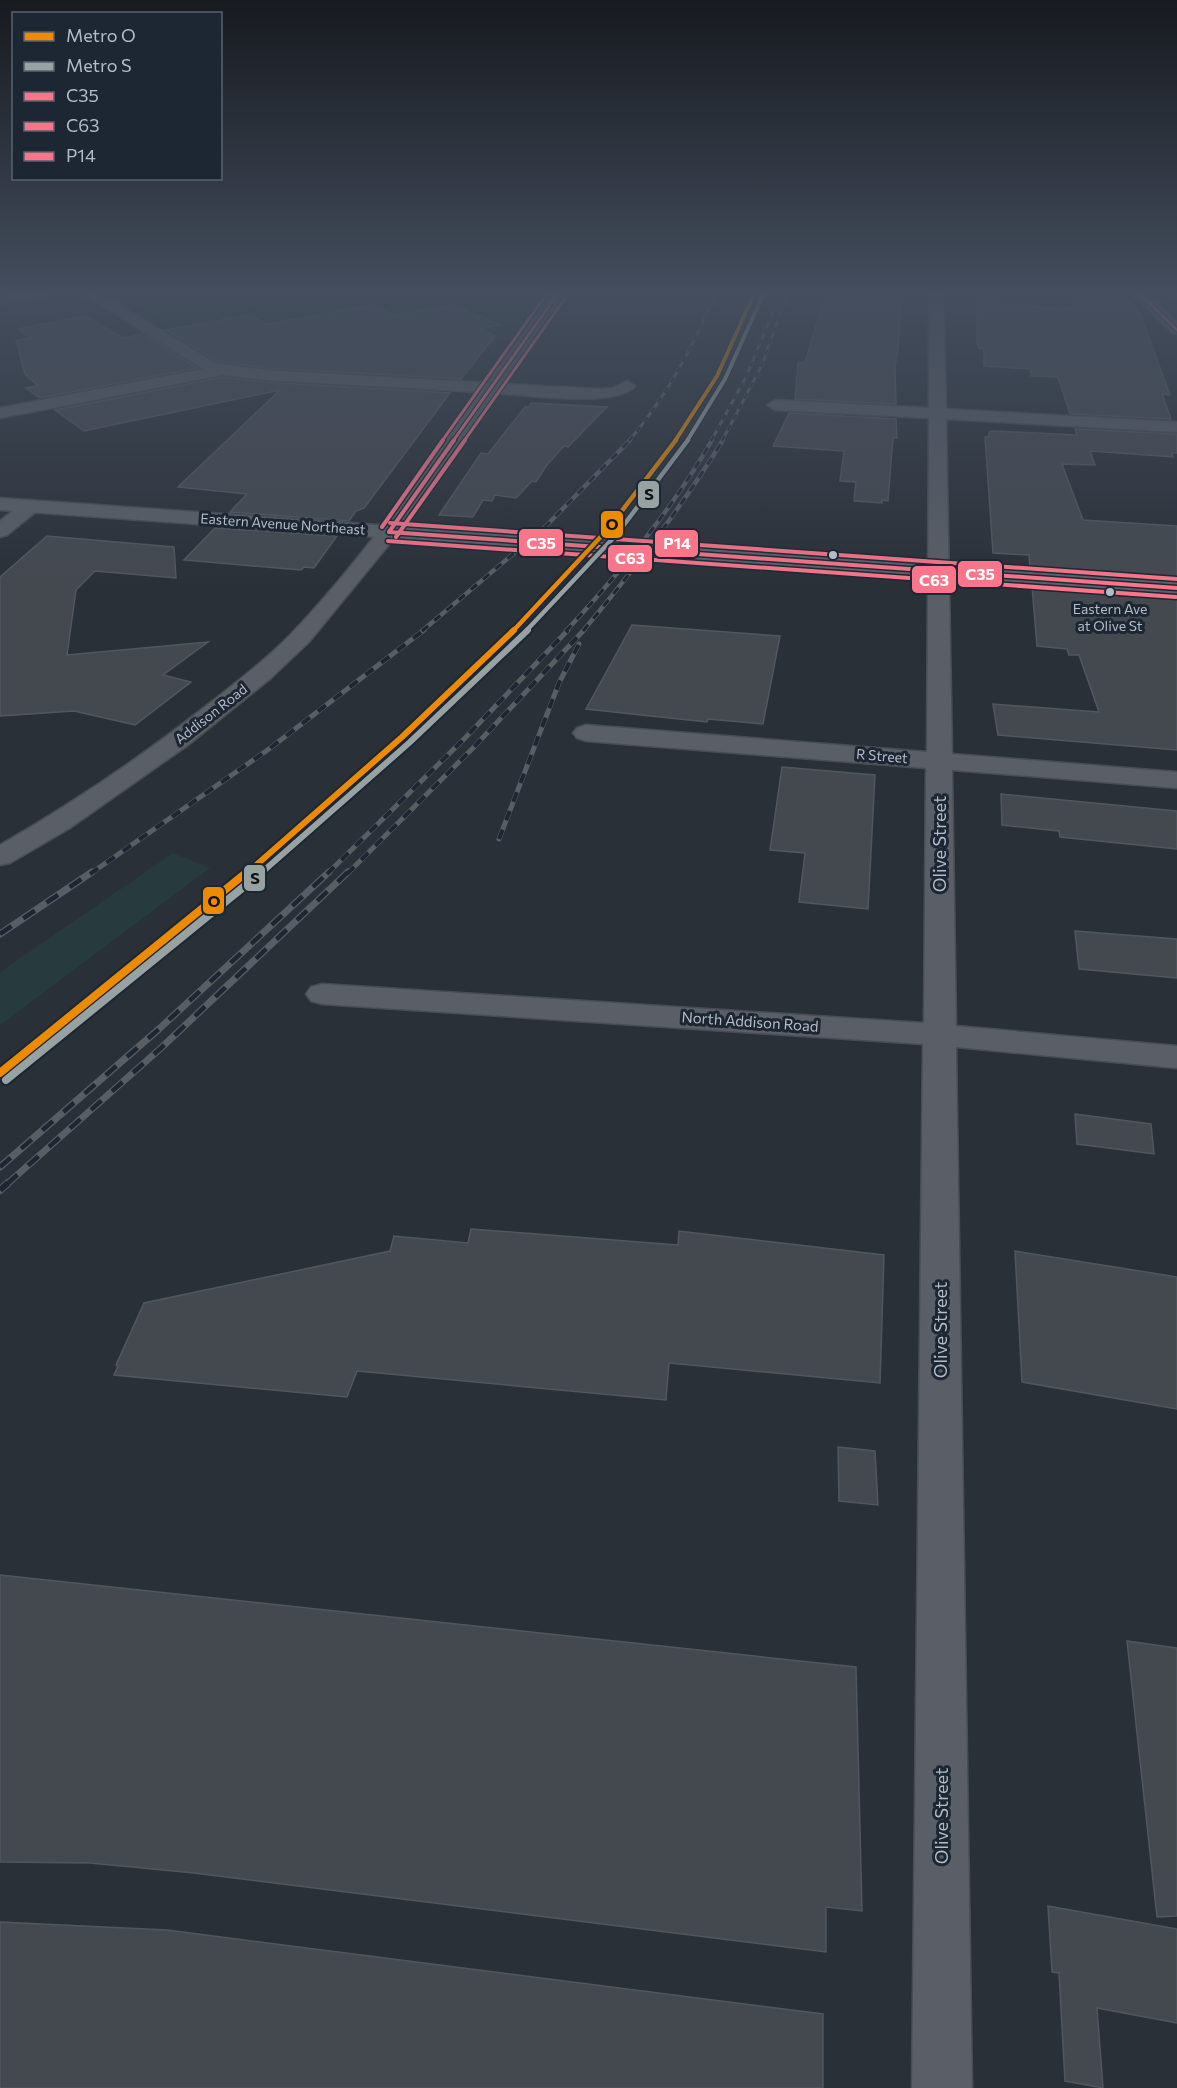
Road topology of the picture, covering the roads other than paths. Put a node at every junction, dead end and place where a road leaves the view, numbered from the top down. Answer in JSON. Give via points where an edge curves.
{"nodes":[{"id":1,"x":122,"y":389,"type":"edge"},
{"id":2,"x":490,"y":389,"type":"edge"},
{"id":3,"x":517,"y":389,"type":"edge"},
{"id":4,"x":621,"y":389,"type":"edge"},
{"id":5,"x":938,"y":389,"type":"edge"},
{"id":6,"x":775,"y":405,"type":"dead end"},
{"id":7,"x":0,"y":413,"type":"edge"},
{"id":8,"x":938,"y":414,"type":"junction"},
{"id":9,"x":1177,"y":428,"type":"edge"},
{"id":10,"x":0,"y":504,"type":"edge"},
{"id":11,"x":31,"y":506,"type":"junction"},
{"id":12,"x":0,"y":531,"type":"edge"},
{"id":13,"x":389,"y":532,"type":"junction"},
{"id":14,"x":939,"y":571,"type":"junction"},
{"id":15,"x":1177,"y":588,"type":"edge"},
{"id":16,"x":586,"y":733,"type":"dead end"},
{"id":17,"x":940,"y":761,"type":"junction"},
{"id":18,"x":1177,"y":780,"type":"edge"},
{"id":19,"x":0,"y":857,"type":"edge"},
{"id":20,"x":322,"y":994,"type":"dead end"},
{"id":21,"x":940,"y":1035,"type":"junction"},
{"id":22,"x":1177,"y":1057,"type":"edge"},
{"id":23,"x":942,"y":2088,"type":"edge"}],
"edges":[{"from":1,"to":7,"type":"street"},
{"from":2,"to":13,"type":"street","name":"Addison Road"},
{"from":3,"to":4,"type":"street","via":[[601,394]]},
{"from":5,"to":8,"type":"street","name":"Olive Street"},
{"from":6,"to":8,"type":"street"},
{"from":8,"to":9,"type":"street"},
{"from":8,"to":14,"type":"street","name":"Olive Street"},
{"from":10,"to":11,"type":"main road","name":"Eastern Avenue Northeast"},
{"from":11,"to":12,"type":"street"},
{"from":11,"to":13,"type":"main road","name":"Eastern Avenue Northeast"},
{"from":13,"to":14,"type":"main road","name":"Eastern Avenue Northeast"},
{"from":13,"to":19,"type":"street","name":"Addison Road","via":[[301,637],[263,673],[116,785]]},
{"from":14,"to":15,"type":"main road","name":"Eastern Avenue Northeast"},
{"from":14,"to":17,"type":"street","name":"Olive Street"},
{"from":16,"to":17,"type":"street","name":"R Street"},
{"from":17,"to":18,"type":"street","name":"R Street"},
{"from":17,"to":21,"type":"street","name":"Olive Street"},
{"from":20,"to":21,"type":"street","name":"North Addison Road"},
{"from":21,"to":22,"type":"street","name":"North Addison Road"},
{"from":21,"to":23,"type":"street","name":"Olive Street"}]}
